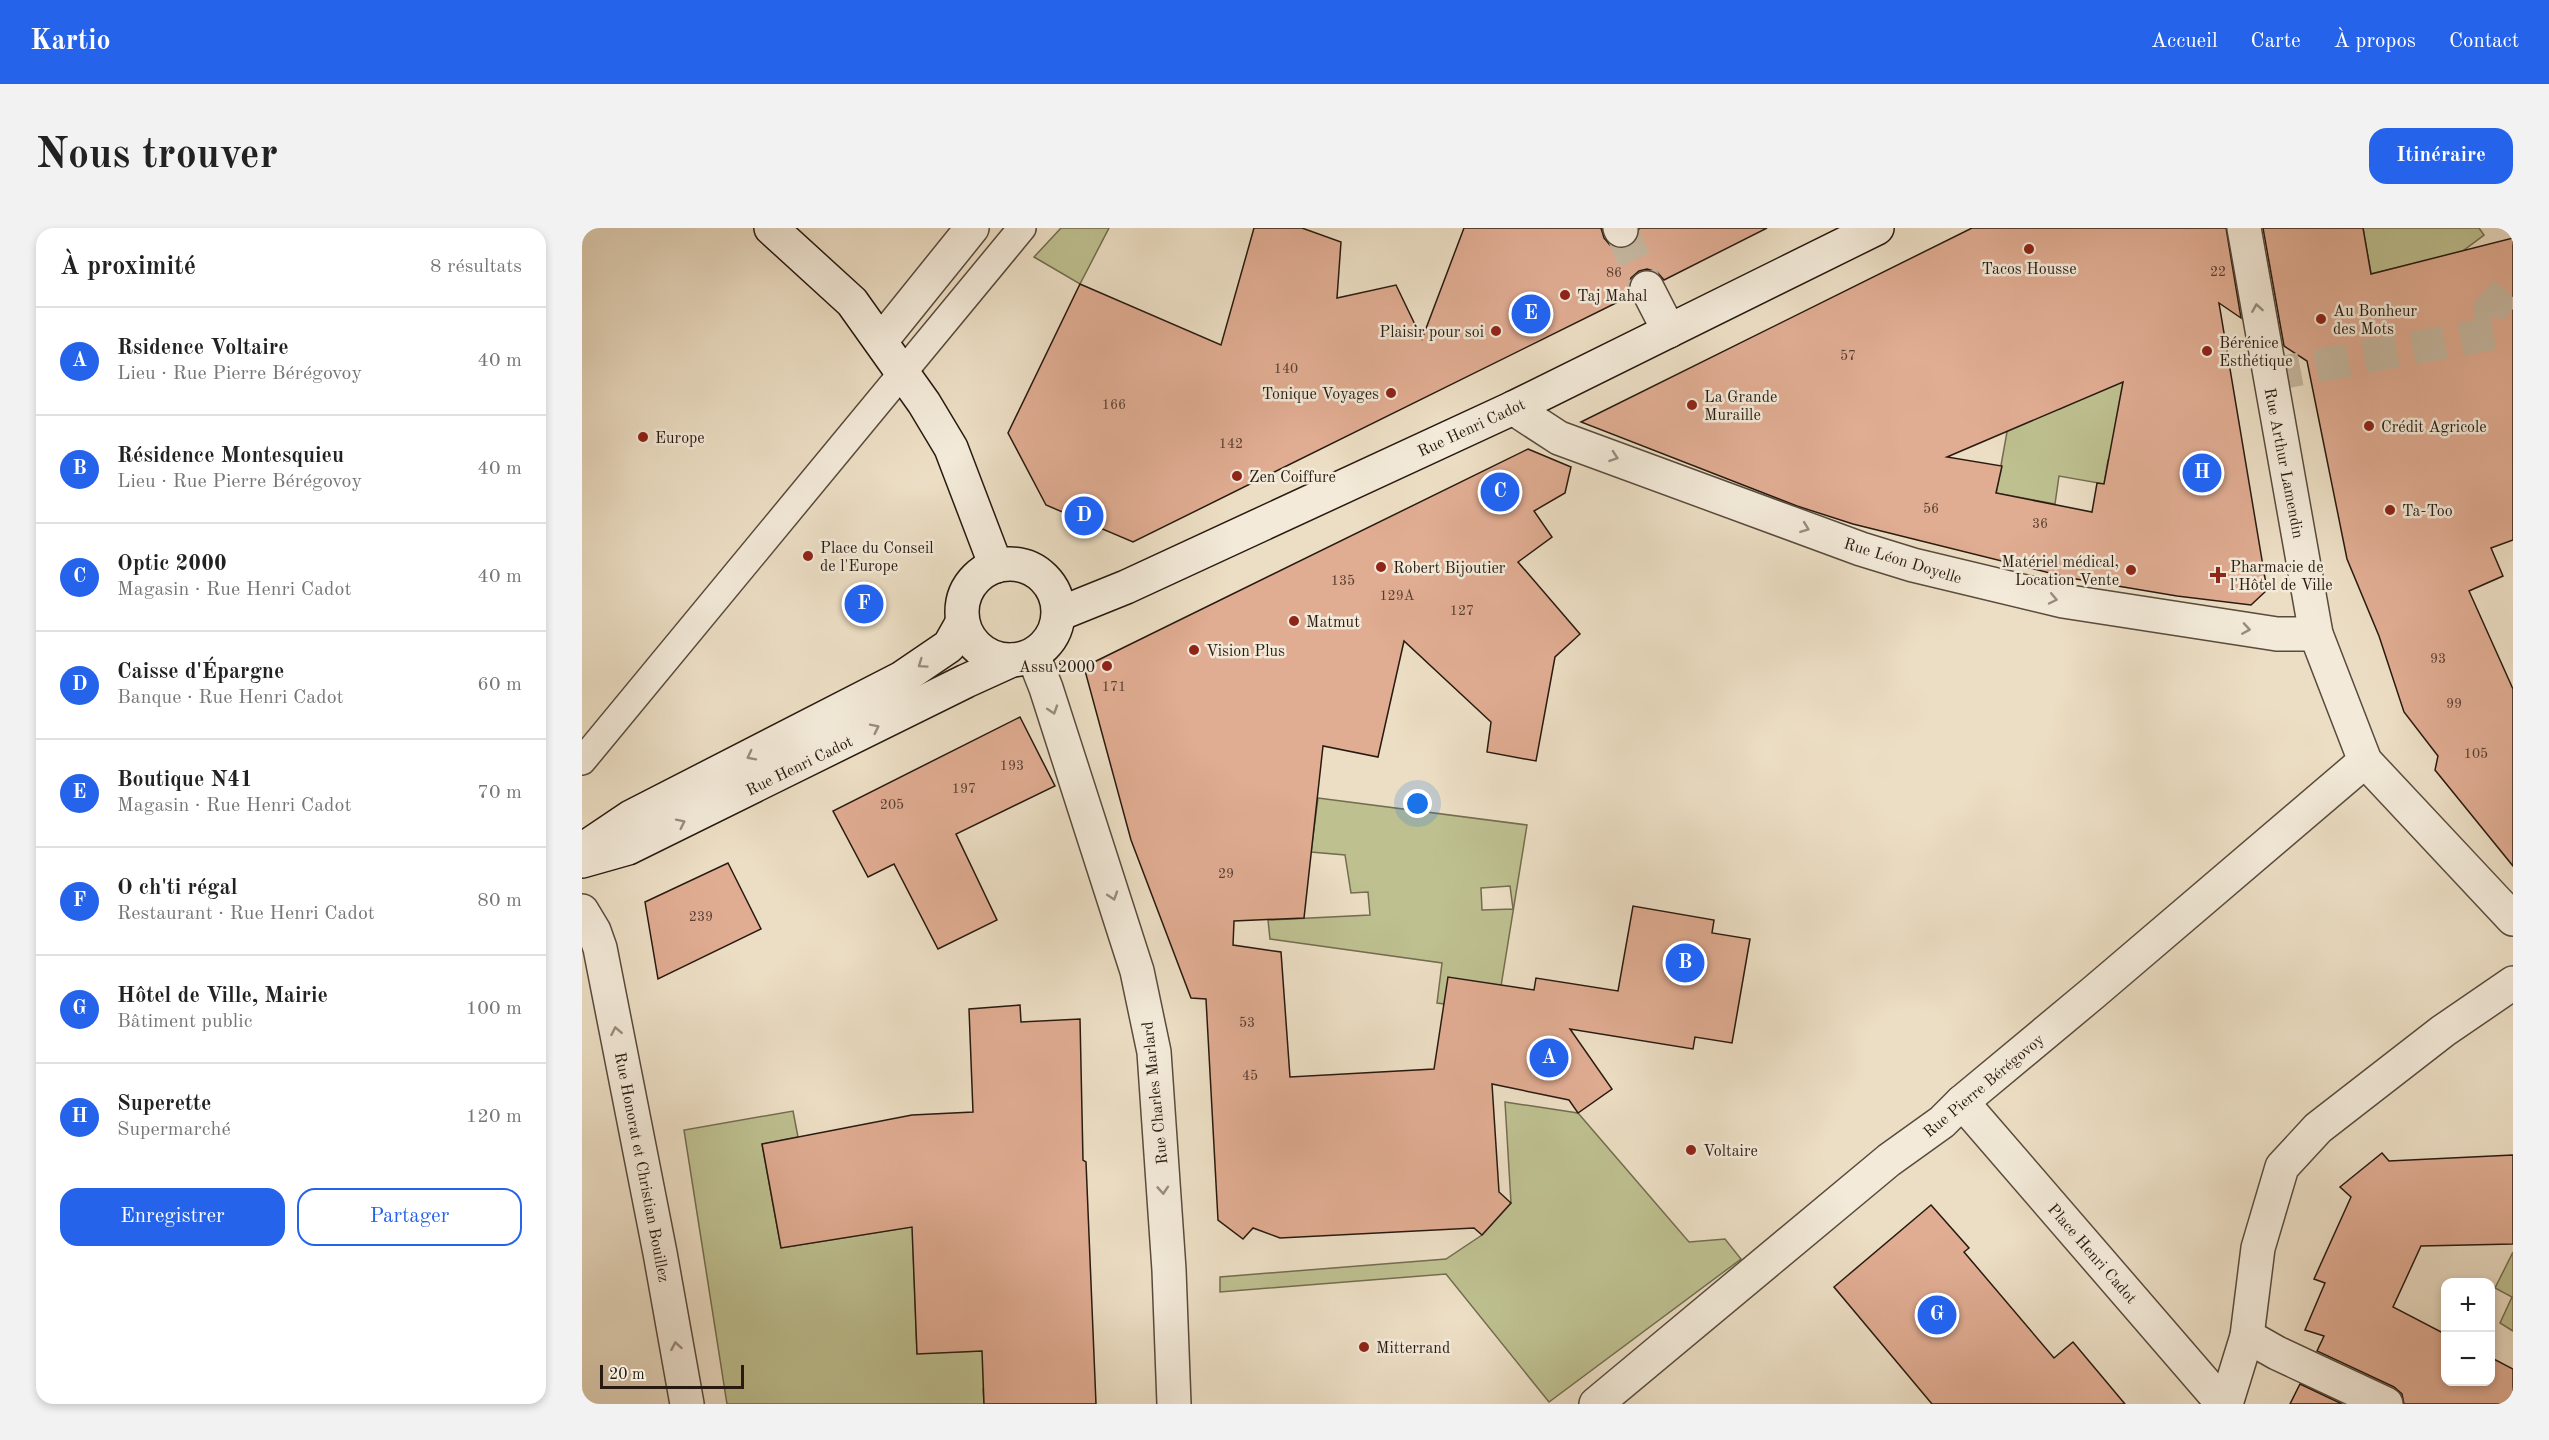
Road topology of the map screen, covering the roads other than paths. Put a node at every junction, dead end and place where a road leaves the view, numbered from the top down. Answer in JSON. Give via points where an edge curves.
{"nodes":[{"id":1,"x":771,"y":228,"type":"edge"},
{"id":2,"x":972,"y":228,"type":"edge"},
{"id":3,"x":1022,"y":228,"type":"edge"},
{"id":4,"x":1877,"y":228,"type":"edge"},
{"id":5,"x":2244,"y":228,"type":"edge"},
{"id":6,"x":1647,"y":288,"type":"tunnel mouth"},
{"id":7,"x":1669,"y":331,"type":"junction"},
{"id":8,"x":882,"y":341,"type":"junction"},
{"id":9,"x":904,"y":372,"type":"junction"},
{"id":10,"x":1513,"y":408,"type":"junction"},
{"id":11,"x":996,"y":566,"type":"junction"},
{"id":12,"x":1059,"y":614,"type":"junction"},
{"id":13,"x":962,"y":623,"type":"junction"},
{"id":14,"x":2316,"y":634,"type":"junction"},
{"id":15,"x":1023,"y":658,"type":"junction"},
{"id":16,"x":582,"y":761,"type":"edge"},
{"id":17,"x":2365,"y":761,"type":"junction"},
{"id":18,"x":582,"y":850,"type":"edge"},
{"id":19,"x":582,"y":861,"type":"edge"},
{"id":20,"x":2513,"y":919,"type":"edge"},
{"id":21,"x":588,"y":921,"type":"edge"},
{"id":22,"x":2513,"y":983,"type":"edge"},
{"id":23,"x":1962,"y":1102,"type":"junction"},
{"id":24,"x":2247,"y":1336,"type":"junction"},
{"id":25,"x":687,"y":1404,"type":"edge"},
{"id":26,"x":1174,"y":1404,"type":"edge"},
{"id":27,"x":1596,"y":1404,"type":"edge"},
{"id":28,"x":2225,"y":1404,"type":"edge"},
{"id":29,"x":2386,"y":1404,"type":"edge"}],
"edges":[{"from":1,"to":8,"type":"street","via":[[852,302]]},
{"from":2,"to":8,"type":"street"},
{"from":3,"to":9,"type":"lane"},
{"from":4,"to":7,"type":"street","name":"Rue Henri Cadot"},
{"from":14,"to":5,"type":"street","name":"Rue Arthur Lamendin","one_way":true},
{"from":6,"to":7,"type":"street"},
{"from":7,"to":10,"type":"street","name":"Rue Henri Cadot"},
{"from":8,"to":9,"type":"street"},
{"from":9,"to":11,"type":"street","via":[[951,448]]},
{"from":9,"to":16,"type":"lane"},
{"from":10,"to":12,"type":"street","name":"Rue Henri Cadot","via":[[1126,587]]},
{"from":10,"to":14,"type":"street","name":"Rue Léon Doyelle","one_way":true,"via":[[1559,438],[1913,565],[2063,601],[2277,634]]},
{"from":11,"to":12,"type":"street","via":[[1019,565],[1040,574],[1057,599]]},
{"from":11,"to":13,"type":"street","via":[[972,582],[961,608]]},
{"from":12,"to":15,"type":"street","via":[[1051,638]]},
{"from":13,"to":15,"type":"street","via":[[976,648],[989,656]]},
{"from":13,"to":18,"type":"street","name":"Rue Henri Cadot","one_way":true,"via":[[949,646],[902,678],[631,817]]},
{"from":14,"to":17,"type":"street","name":"Rue Arthur Lamendin"},
{"from":19,"to":15,"type":"street","name":"Rue Henri Cadot","one_way":true,"via":[[628,848],[966,681]]},
{"from":15,"to":26,"type":"street","name":"Rue Charles Marlard","one_way":true,"via":[[1046,688],[1137,971],[1154,1052]]},
{"from":17,"to":20,"type":"street","name":"Rue Arthur Lamendin"},
{"from":17,"to":23,"type":"street","name":"Rue Pierre Bérégovoy"},
{"from":25,"to":21,"type":"street","name":"Rue Honorat et Christian Bouillez","one_way":true,"via":[[600,948]]},
{"from":22,"to":24,"type":"street","via":[[2443,1031],[2318,1128],[2282,1167],[2258,1248]]},
{"from":23,"to":27,"type":"street","name":"Rue Pierre Bérégovoy"},
{"from":23,"to":28,"type":"street","name":"Place Henri Cadot"},
{"from":24,"to":28,"type":"street"},
{"from":24,"to":29,"type":"street"}]}
